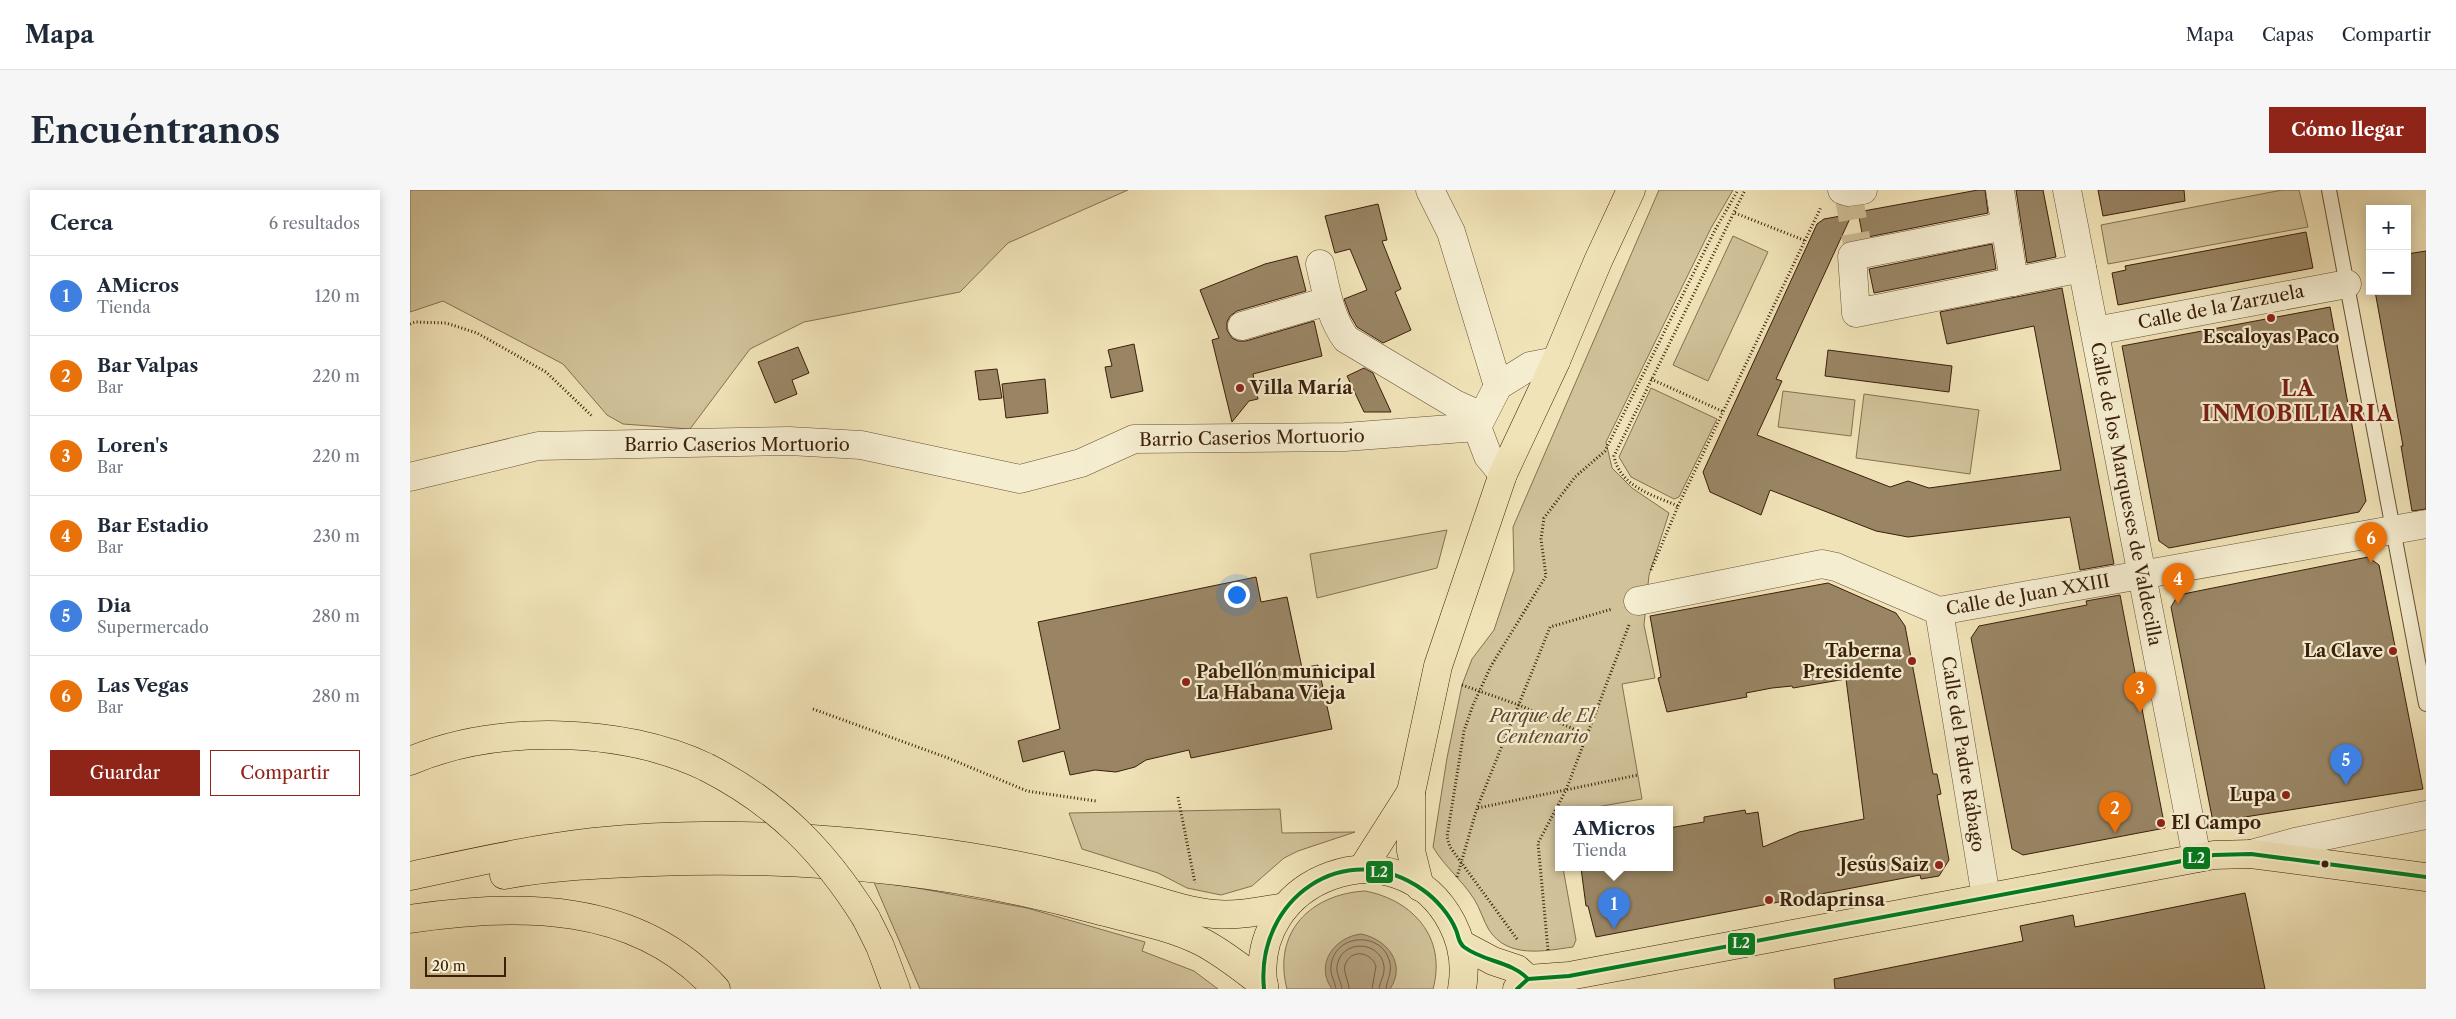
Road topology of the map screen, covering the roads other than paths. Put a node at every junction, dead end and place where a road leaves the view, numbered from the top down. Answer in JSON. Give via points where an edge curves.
{"nodes":[{"id":1,"x":1430,"y":190,"type":"edge"},
{"id":2,"x":1632,"y":190,"type":"edge"},
{"id":3,"x":1863,"y":190,"type":"edge"},
{"id":4,"x":2000,"y":190,"type":"edge"},
{"id":5,"x":2067,"y":190,"type":"edge"},
{"id":6,"x":2329,"y":190,"type":"edge"},
{"id":7,"x":1834,"y":194,"type":"edge"},
{"id":8,"x":2005,"y":226,"type":"junction"},
{"id":9,"x":1320,"y":264,"type":"dead end"},
{"id":10,"x":2082,"y":268,"type":"junction"},
{"id":11,"x":2014,"y":282,"type":"junction"},
{"id":12,"x":2347,"y":284,"type":"junction"},
{"id":13,"x":1328,"y":301,"type":"junction"},
{"id":14,"x":1242,"y":326,"type":"dead end"},
{"id":15,"x":2095,"y":331,"type":"junction"},
{"id":16,"x":1556,"y":362,"type":"junction"},
{"id":17,"x":1498,"y":386,"type":"junction"},
{"id":18,"x":1480,"y":421,"type":"junction"},
{"id":19,"x":1503,"y":474,"type":"junction"},
{"id":20,"x":410,"y":477,"type":"edge"},
{"id":21,"x":2426,"y":524,"type":"edge"},
{"id":22,"x":2395,"y":531,"type":"junction"},
{"id":23,"x":2142,"y":574,"type":"junction"},
{"id":24,"x":1638,"y":601,"type":"road end"},
{"id":25,"x":1939,"y":611,"type":"junction"},
{"id":26,"x":2426,"y":704,"type":"edge"},
{"id":27,"x":410,"y":761,"type":"edge"},
{"id":28,"x":1411,"y":792,"type":"junction"},
{"id":29,"x":2426,"y":815,"type":"edge"},
{"id":30,"x":2251,"y":854,"type":"junction"},
{"id":31,"x":2197,"y":858,"type":"junction"},
{"id":32,"x":1362,"y":869,"type":"junction"},
{"id":33,"x":410,"y":876,"type":"edge"},
{"id":34,"x":2426,"y":877,"type":"edge"},
{"id":35,"x":1420,"y":887,"type":"junction"},
{"id":36,"x":410,"y":896,"type":"edge"},
{"id":37,"x":1986,"y":897,"type":"junction"},
{"id":38,"x":1285,"y":907,"type":"junction"},
{"id":39,"x":410,"y":919,"type":"edge"},
{"id":40,"x":1461,"y":944,"type":"junction"},
{"id":41,"x":1523,"y":984,"type":"edge"},
{"id":42,"x":1264,"y":987,"type":"edge"},
{"id":43,"x":716,"y":989,"type":"edge"},
{"id":44,"x":896,"y":989,"type":"edge"},
{"id":45,"x":1462,"y":989,"type":"edge"}],
"edges":[{"from":1,"to":17,"type":"street","via":[[1451,232]]},
{"from":2,"to":16,"type":"main road"},
{"from":3,"to":7,"type":"street"},
{"from":4,"to":8,"type":"street"},
{"from":5,"to":10,"type":"street","name":"Calle de los Marqueses de Valdecilla"},
{"from":6,"to":12,"type":"lane"},
{"from":8,"to":11,"type":"street"},
{"from":8,"to":11,"type":"street","via":[[1852,256],[1856,313]]},
{"from":9,"to":13,"type":"street"},
{"from":10,"to":11,"type":"street"},
{"from":10,"to":15,"type":"street","name":"Calle de los Marqueses de Valdecilla"},
{"from":12,"to":15,"type":"street","name":"Calle de la Zarzuela"},
{"from":12,"to":22,"type":"lane"},
{"from":13,"to":14,"type":"street"},
{"from":13,"to":18,"type":"street","via":[[1338,328],[1346,339]]},
{"from":15,"to":23,"type":"street","name":"Calle de los Marqueses de Valdecilla"},
{"from":16,"to":17,"type":"street","via":[[1530,366]]},
{"from":16,"to":19,"type":"main road"},
{"from":17,"to":18,"type":"street"},
{"from":18,"to":19,"type":"street","via":[[1488,456]]},
{"from":18,"to":20,"type":"street","name":"Barrio Caserios Mortuorio","via":[[1344,437],[1134,439],[1081,464],[1020,479],[861,446],[789,441],[538,446]]},
{"from":19,"to":28,"type":"main road","via":[[1438,666]]},
{"from":21,"to":22,"type":"street","name":"Calle de Juan XXIII"},
{"from":22,"to":23,"type":"street","name":"Calle de Juan XXIII"},
{"from":22,"to":26,"type":"lane"},
{"from":23,"to":25,"type":"street","name":"Calle de Juan XXIII"},
{"from":23,"to":31,"type":"street","name":"Calle de los Marqueses de Valdecilla"},
{"from":24,"to":25,"type":"street","name":"Calle de Juan XXIII","via":[[1822,564]]},
{"from":25,"to":37,"type":"street","name":"Calle del Padre Rábago"},
{"from":27,"to":44,"type":"main road","bridge":true,"via":[[498,738],[537,734],[621,742],[664,752],[706,767],[753,794],[799,831],[843,882],[880,946]]},
{"from":28,"to":32,"type":"main road"},
{"from":28,"to":35,"type":"main road","via":[[1411,851]]},
{"from":29,"to":30,"type":"street"},
{"from":30,"to":31,"type":"main road"},
{"from":30,"to":34,"type":"main road"},
{"from":31,"to":37,"type":"main road"},
{"from":32,"to":35,"type":"main road","via":[[1392,874]]},
{"from":32,"to":38,"type":"main road","via":[[1319,879]]},
{"from":33,"to":38,"type":"main road","via":[[508,855],[594,842],[682,836],[777,836],[869,842],[1004,863],[1066,875],[1212,914]]},
{"from":35,"to":40,"type":"main road","via":[[1441,906]]},
{"from":36,"to":42,"type":"main road","via":[[513,873],[594,865],[718,860],[793,861],[859,867],[992,885],[1149,924],[1201,942],[1228,958]]},
{"from":37,"to":41,"type":"main road"},
{"from":38,"to":42,"type":"main road","via":[[1266,944],[1262,971]]},
{"from":39,"to":43,"type":"main road","via":[[517,909],[591,918],[657,941],[692,966]]},
{"from":40,"to":41,"type":"main road","via":[[1493,962],[1517,969]]},
{"from":40,"to":45,"type":"main road"}]}
